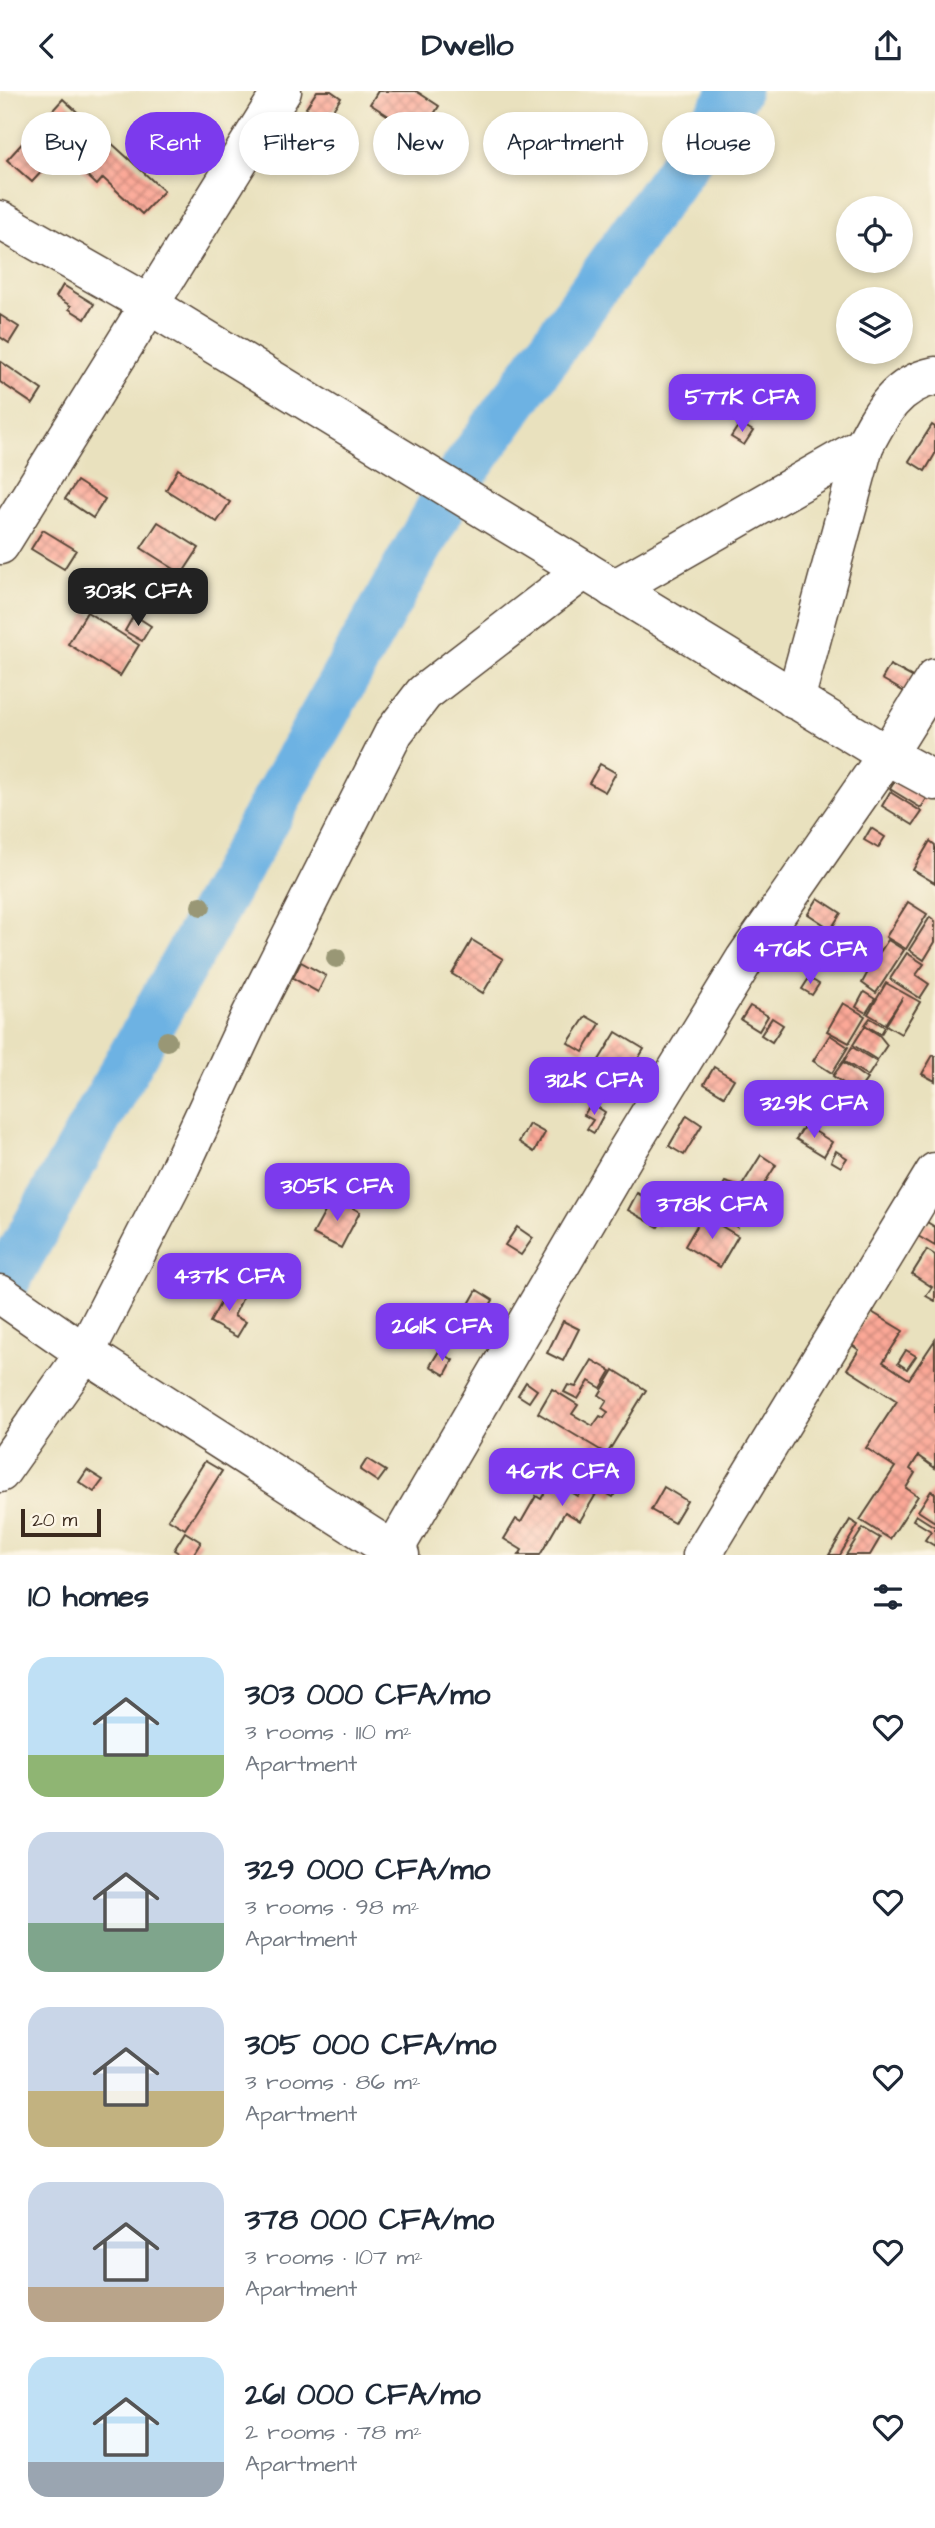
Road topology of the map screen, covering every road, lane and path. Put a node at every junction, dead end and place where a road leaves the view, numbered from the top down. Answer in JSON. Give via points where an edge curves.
{"nodes":[{"id":1,"x":282,"y":91,"type":"edge"},
{"id":2,"x":0,"y":220,"type":"edge"},
{"id":3,"x":148,"y":304,"type":"junction"},
{"id":4,"x":935,"y":376,"type":"edge"},
{"id":5,"x":864,"y":446,"type":"junction"},
{"id":6,"x":0,"y":545,"type":"edge"},
{"id":7,"x":599,"y":579,"type":"junction"},
{"id":8,"x":935,"y":678,"type":"edge"},
{"id":9,"x":795,"y":700,"type":"junction"},
{"id":10,"x":887,"y":755,"type":"junction"},
{"id":11,"x":935,"y":781,"type":"edge"},
{"id":12,"x":935,"y":1172,"type":"edge"},
{"id":13,"x":0,"y":1294,"type":"edge"},
{"id":14,"x":85,"y":1353,"type":"junction"},
{"id":15,"x":0,"y":1473,"type":"edge"},
{"id":16,"x":395,"y":1554,"type":"edge"},
{"id":17,"x":702,"y":1555,"type":"edge"}],
"edges":[{"from":1,"to":3,"type":"street"},
{"from":2,"to":3,"type":"street"},
{"from":3,"to":6,"type":"street"},
{"from":3,"to":7,"type":"street"},
{"from":4,"to":5,"type":"street","via":[[918,379],[884,407]]},
{"from":5,"to":7,"type":"street"},
{"from":5,"to":9,"type":"street"},
{"from":7,"to":9,"type":"street"},
{"from":7,"to":14,"type":"street","via":[[425,693],[394,732]]},
{"from":8,"to":10,"type":"street"},
{"from":9,"to":10,"type":"street"},
{"from":10,"to":11,"type":"street"},
{"from":10,"to":16,"type":"street","via":[[745,959],[627,1151]]},
{"from":12,"to":17,"type":"street"},
{"from":13,"to":14,"type":"street"},
{"from":14,"to":15,"type":"street"},
{"from":14,"to":16,"type":"street"}]}
